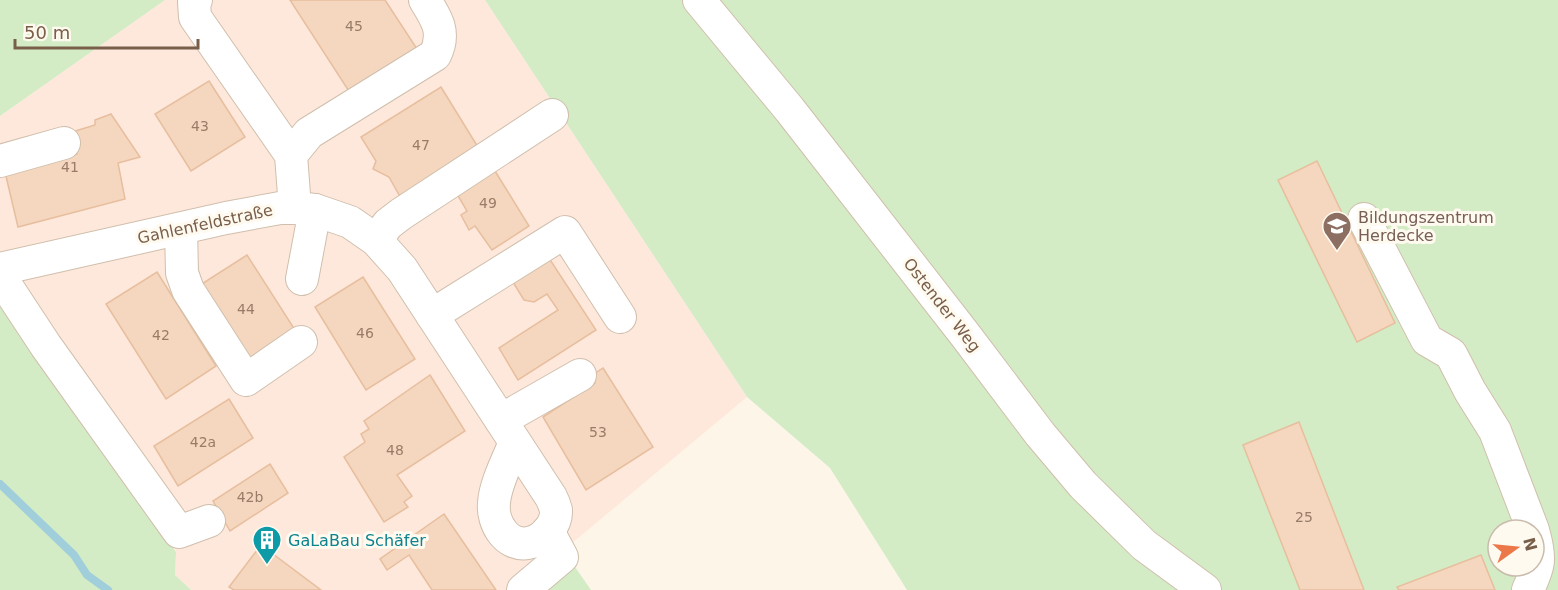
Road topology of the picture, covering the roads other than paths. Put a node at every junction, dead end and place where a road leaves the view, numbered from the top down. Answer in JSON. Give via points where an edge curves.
{"nodes":[{"id":1,"x":196,"y":0,"type":"edge"},
{"id":2,"x":425,"y":0,"type":"edge"},
{"id":3,"x":699,"y":0,"type":"edge"},
{"id":4,"x":552,"y":115,"type":"dead end"},
{"id":5,"x":64,"y":143,"type":"dead end"},
{"id":6,"x":291,"y":155,"type":"junction"},
{"id":7,"x":0,"y":161,"type":"edge"},
{"id":8,"x":305,"y":209,"type":"junction"},
{"id":9,"x":1365,"y":219,"type":"dead end"},
{"id":10,"x":181,"y":229,"type":"junction"},
{"id":11,"x":376,"y":240,"type":"junction"},
{"id":12,"x":0,"y":269,"type":"edge"},
{"id":13,"x":0,"y":276,"type":"edge"},
{"id":14,"x":302,"y":279,"type":"dead end"},
{"id":15,"x":432,"y":315,"type":"junction"},
{"id":16,"x":620,"y":317,"type":"dead end"},
{"id":17,"x":300,"y":342,"type":"dead end"},
{"id":18,"x":580,"y":375,"type":"dead end"},
{"id":19,"x":508,"y":431,"type":"junction"},
{"id":20,"x":1528,"y":518,"type":"edge"},
{"id":21,"x":209,"y":521,"type":"dead end"},
{"id":22,"x":548,"y":531,"type":"junction"},
{"id":23,"x":523,"y":590,"type":"edge"},
{"id":24,"x":1205,"y":590,"type":"edge"}],
"edges":[{"from":1,"to":6,"type":"street","via":[[195,17]]},
{"from":2,"to":6,"type":"street","via":[[441,35],[435,55],[309,133]]},
{"from":3,"to":24,"type":"street","name":"Ostender Weg","via":[[790,110],[1083,485],[1144,545]]},
{"from":4,"to":11,"type":"street","via":[[401,214]]},
{"from":5,"to":7,"type":"street"},
{"from":6,"to":8,"type":"street"},
{"from":8,"to":10,"type":"street","name":"Gahlenfeldstraße","via":[[269,210]]},
{"from":8,"to":11,"type":"street","name":"Gahlenfeldstraße","via":[[350,222]]},
{"from":8,"to":14,"type":"street"},
{"from":9,"to":20,"type":"street","via":[[1427,340],[1451,354],[1494,431]]},
{"from":10,"to":12,"type":"street","name":"Gahlenfeldstraße"},
{"from":10,"to":17,"type":"street","via":[[182,273],[188,290],[246,380]]},
{"from":11,"to":15,"type":"street","name":"Gahlenfeldstraße","via":[[402,269]]},
{"from":13,"to":21,"type":"street","via":[[178,532]]},
{"from":15,"to":16,"type":"street","via":[[565,232]]},
{"from":15,"to":19,"type":"street","name":"Gahlenfeldstraße"},
{"from":18,"to":19,"type":"street"},
{"from":19,"to":22,"type":"street","name":"Gahlenfeldstraße","via":[[551,497],[556,510]]},
{"from":19,"to":22,"type":"street","via":[[493,506],[495,518],[508,538],[517,542],[528,543]]},
{"from":22,"to":23,"type":"street","via":[[562,557]]}]}
